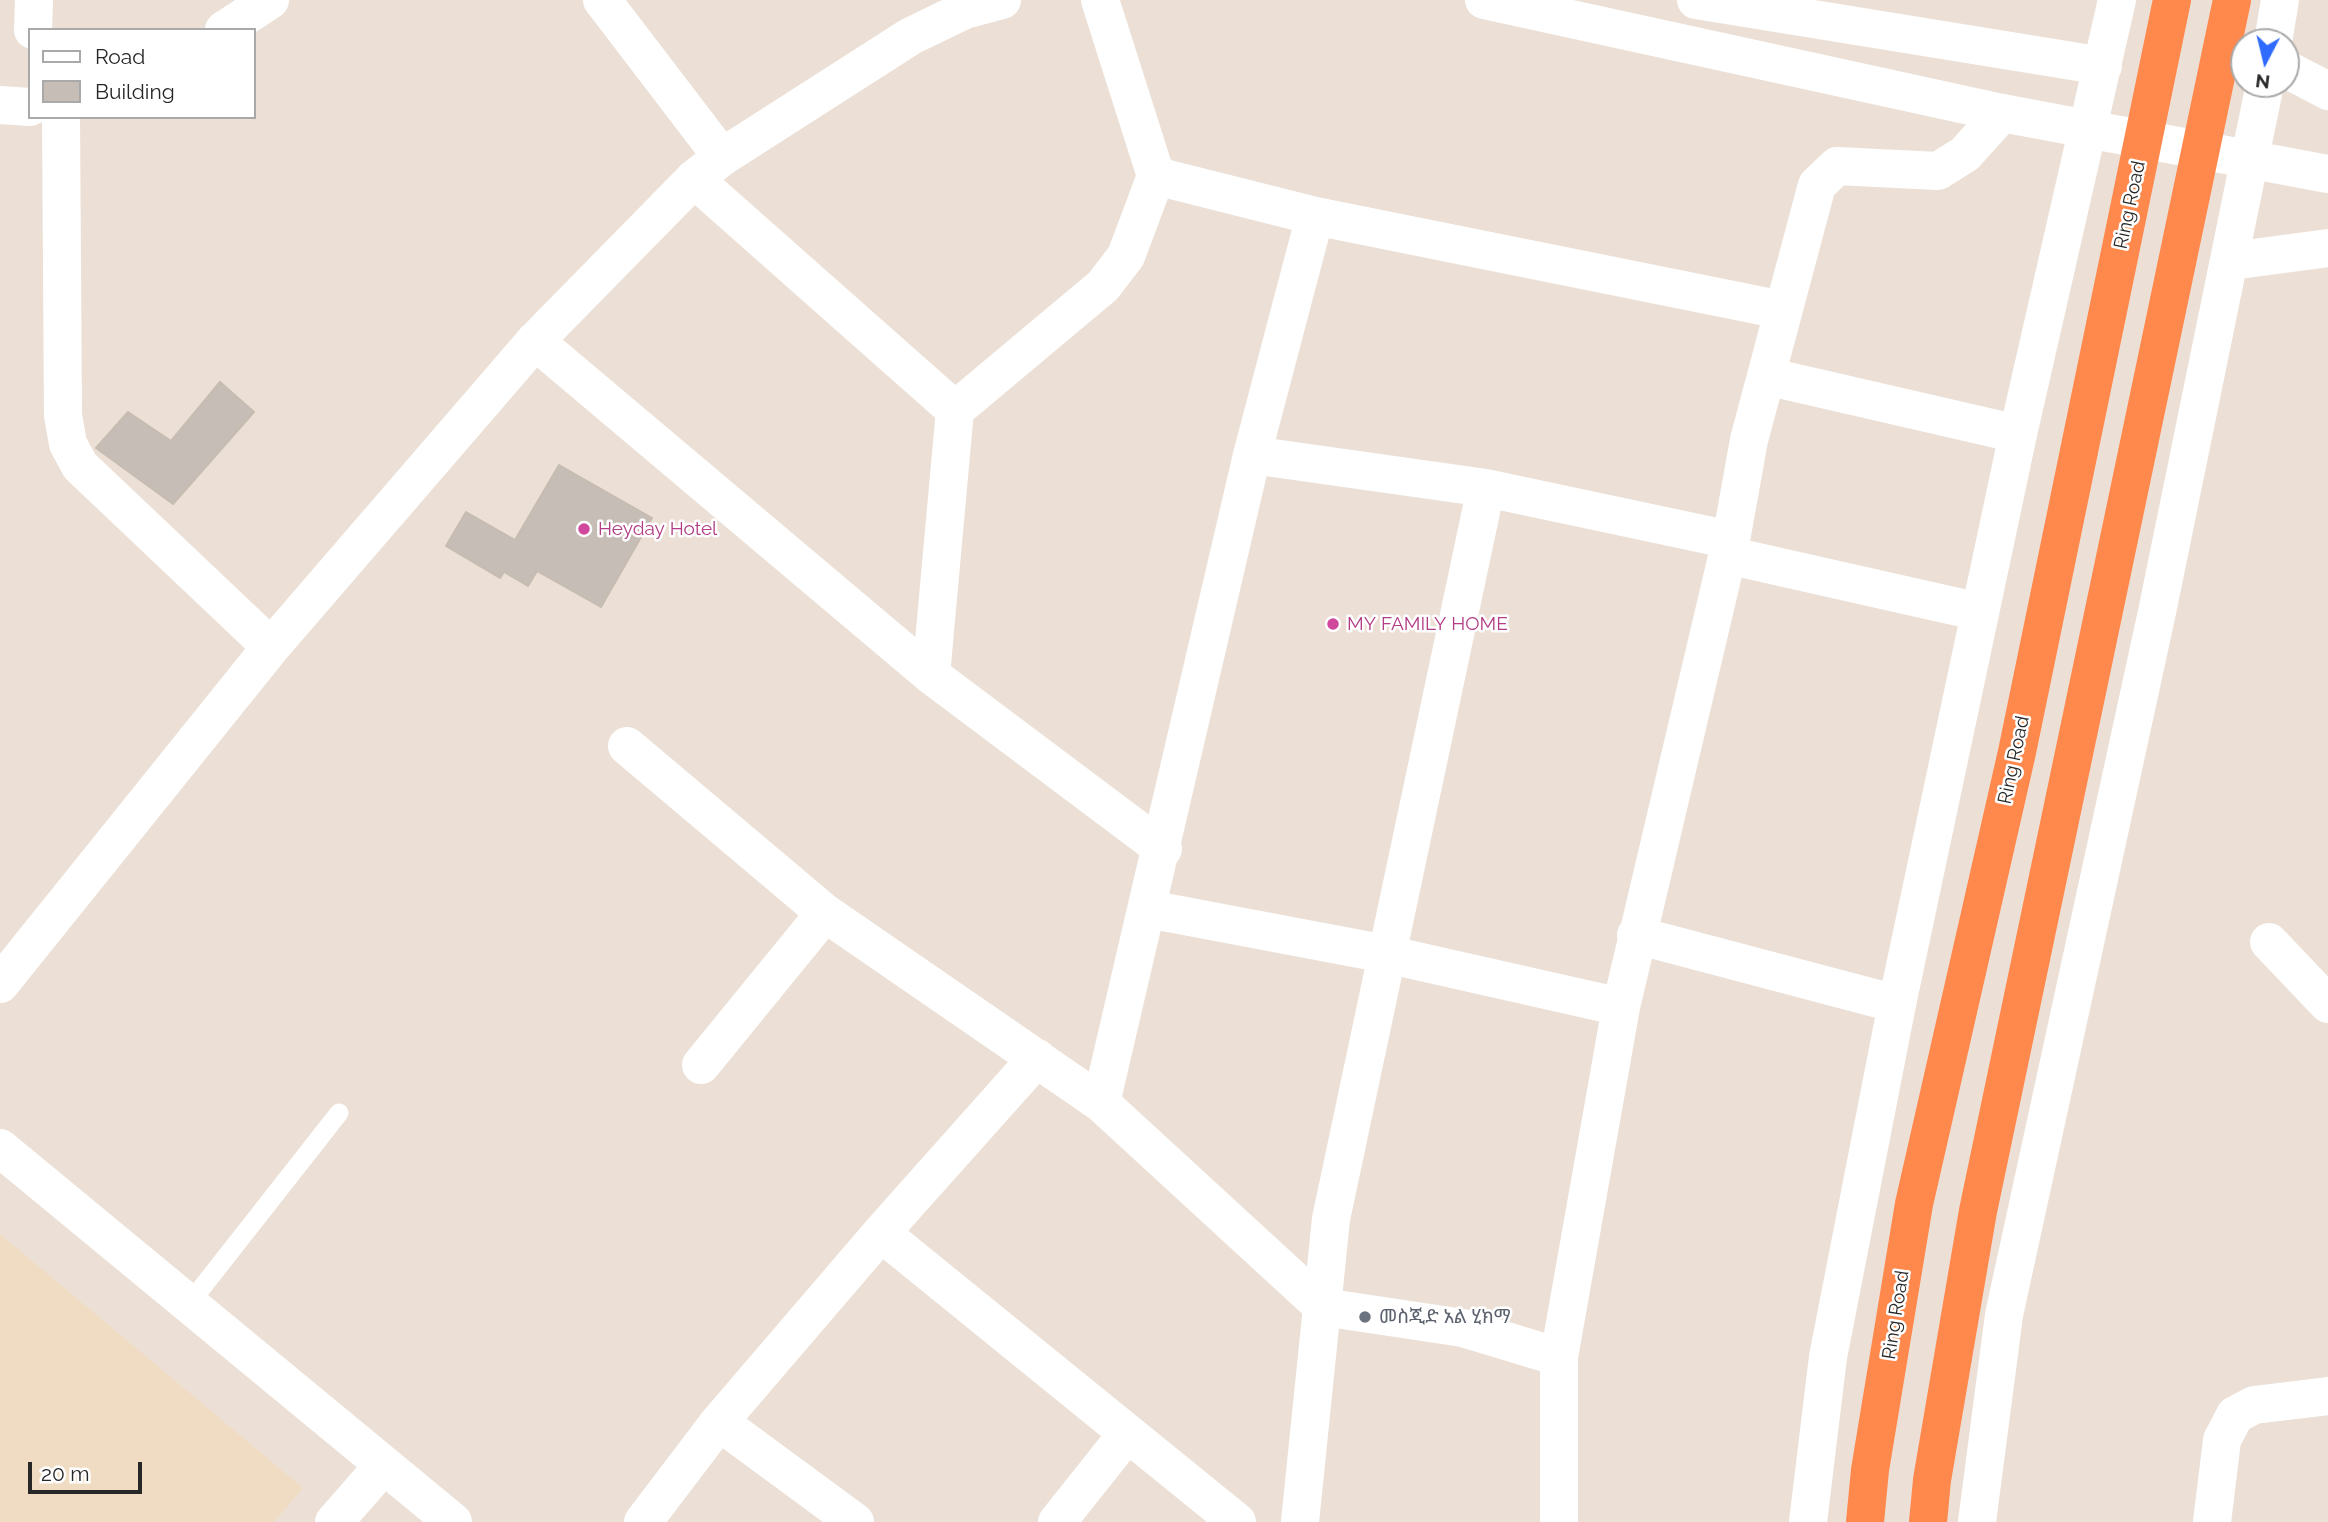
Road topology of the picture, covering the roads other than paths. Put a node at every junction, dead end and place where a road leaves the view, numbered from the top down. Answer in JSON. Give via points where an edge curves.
{"nodes":[{"id":1,"x":34,"y":0,"type":"edge"},
{"id":2,"x":270,"y":0,"type":"edge"},
{"id":3,"x":602,"y":0,"type":"edge"},
{"id":4,"x":1002,"y":0,"type":"edge"},
{"id":5,"x":1100,"y":0,"type":"edge"},
{"id":6,"x":1696,"y":0,"type":"edge"},
{"id":7,"x":2117,"y":0,"type":"edge"},
{"id":8,"x":2172,"y":0,"type":"edge"},
{"id":9,"x":2232,"y":0,"type":"edge"},
{"id":10,"x":2280,"y":0,"type":"edge"},
{"id":11,"x":1514,"y":2,"type":"edge"},
{"id":12,"x":33,"y":28,"type":"edge"},
{"id":13,"x":227,"y":28,"type":"edge"},
{"id":14,"x":2275,"y":28,"type":"edge"},
{"id":15,"x":2103,"y":66,"type":"junction"},
{"id":16,"x":2300,"y":76,"type":"edge"},
{"id":17,"x":2328,"y":91,"type":"edge"},
{"id":18,"x":2262,"y":98,"type":"edge"},
{"id":19,"x":0,"y":105,"type":"edge"},
{"id":20,"x":28,"y":107,"type":"edge"},
{"id":21,"x":2003,"y":113,"type":"junction"},
{"id":22,"x":61,"y":119,"type":"edge"},
{"id":23,"x":708,"y":168,"type":"junction"},
{"id":24,"x":2328,"y":174,"type":"edge"},
{"id":25,"x":1156,"y":176,"type":"junction"},
{"id":26,"x":1315,"y":216,"type":"junction"},
{"id":27,"x":2328,"y":248,"type":"edge"},
{"id":28,"x":2231,"y":261,"type":"junction"},
{"id":29,"x":1782,"y":310,"type":"junction"},
{"id":30,"x":535,"y":341,"type":"junction"},
{"id":31,"x":1766,"y":376,"type":"junction"},
{"id":32,"x":955,"y":410,"type":"junction"},
{"id":33,"x":2018,"y":435,"type":"junction"},
{"id":34,"x":1252,"y":455,"type":"junction"},
{"id":35,"x":1486,"y":488,"type":"junction"},
{"id":36,"x":1729,"y":548,"type":"junction"},
{"id":37,"x":1980,"y":612,"type":"junction"},
{"id":38,"x":271,"y":647,"type":"junction"},
{"id":39,"x":931,"y":675,"type":"junction"},
{"id":40,"x":627,"y":746,"type":"dead end"},
{"id":41,"x":1163,"y":849,"type":"junction"},
{"id":42,"x":1148,"y":909,"type":"junction"},
{"id":43,"x":825,"y":912,"type":"junction"},
{"id":44,"x":1636,"y":935,"type":"junction"},
{"id":45,"x":2269,"y":942,"type":"dead end"},
{"id":46,"x":1386,"y":954,"type":"junction"},
{"id":47,"x":0,"y":984,"type":"edge"},
{"id":48,"x":1897,"y":1004,"type":"junction"},
{"id":49,"x":2328,"y":1004,"type":"edge"},
{"id":50,"x":1621,"y":1007,"type":"junction"},
{"id":51,"x":1037,"y":1058,"type":"junction"},
{"id":52,"x":701,"y":1065,"type":"dead end"},
{"id":53,"x":1101,"y":1103,"type":"junction"},
{"id":54,"x":339,"y":1114,"type":"dead end"},
{"id":55,"x":0,"y":1148,"type":"edge"},
{"id":56,"x":881,"y":1233,"type":"junction"},
{"id":57,"x":189,"y":1304,"type":"junction"},
{"id":58,"x":1322,"y":1307,"type":"junction"},
{"id":59,"x":1559,"y":1357,"type":"junction"},
{"id":60,"x":2328,"y":1396,"type":"edge"},
{"id":61,"x":719,"y":1422,"type":"junction"},
{"id":62,"x":1127,"y":1434,"type":"junction"},
{"id":63,"x":384,"y":1465,"type":"junction"},
{"id":64,"x":334,"y":1522,"type":"edge"},
{"id":65,"x":453,"y":1522,"type":"edge"},
{"id":66,"x":643,"y":1522,"type":"edge"},
{"id":67,"x":855,"y":1522,"type":"edge"},
{"id":68,"x":1057,"y":1522,"type":"edge"},
{"id":69,"x":1237,"y":1522,"type":"edge"},
{"id":70,"x":1300,"y":1522,"type":"edge"},
{"id":71,"x":1559,"y":1522,"type":"edge"},
{"id":72,"x":1808,"y":1522,"type":"edge"},
{"id":73,"x":1865,"y":1522,"type":"edge"},
{"id":74,"x":1928,"y":1522,"type":"edge"},
{"id":75,"x":1977,"y":1522,"type":"edge"},
{"id":76,"x":2212,"y":1522,"type":"edge"}],
"edges":[{"from":1,"to":12,"type":"street"},
{"from":2,"to":13,"type":"street"},
{"from":3,"to":23,"type":"street"},
{"from":4,"to":23,"type":"street","via":[[965,10],[911,36]]},
{"from":5,"to":25,"type":"street"},
{"from":6,"to":15,"type":"street"},
{"from":7,"to":15,"type":"street"},
{"from":8,"to":73,"type":"highway","name":"Ring Road","via":[[2017,752],[1914,1203]]},
{"from":9,"to":74,"type":"highway","via":[[1978,1211]]},
{"from":10,"to":14,"type":"street"},
{"from":11,"to":21,"type":"street","via":[[1603,26]]},
{"from":15,"to":33,"type":"street"},
{"from":16,"to":17,"type":"street"},
{"from":18,"to":28,"type":"street"},
{"from":19,"to":20,"type":"street"},
{"from":21,"to":24,"type":"street"},
{"from":21,"to":29,"type":"street","via":[[1965,154],[1938,171],[1837,166],[1817,185]]},
{"from":22,"to":38,"type":"street","via":[[63,415],[68,444],[80,466]]},
{"from":23,"to":30,"type":"street"},
{"from":23,"to":32,"type":"street"},
{"from":25,"to":26,"type":"street"},
{"from":25,"to":32,"type":"street","via":[[1126,256],[1103,286]]},
{"from":26,"to":29,"type":"street"},
{"from":26,"to":34,"type":"street"},
{"from":27,"to":28,"type":"street"},
{"from":28,"to":75,"type":"street","via":[[2004,1315]]},
{"from":29,"to":31,"type":"street"},
{"from":30,"to":38,"type":"street"},
{"from":30,"to":39,"type":"street"},
{"from":31,"to":33,"type":"street"},
{"from":31,"to":36,"type":"street"},
{"from":32,"to":39,"type":"street"},
{"from":33,"to":37,"type":"street"},
{"from":34,"to":35,"type":"street"},
{"from":34,"to":41,"type":"street"},
{"from":35,"to":36,"type":"street"},
{"from":35,"to":46,"type":"street"},
{"from":36,"to":37,"type":"street"},
{"from":36,"to":44,"type":"street"},
{"from":37,"to":48,"type":"street"},
{"from":38,"to":47,"type":"street"},
{"from":39,"to":41,"type":"street"},
{"from":40,"to":43,"type":"street"},
{"from":41,"to":42,"type":"street"},
{"from":42,"to":46,"type":"street"},
{"from":42,"to":53,"type":"street"},
{"from":43,"to":51,"type":"street"},
{"from":43,"to":52,"type":"street"},
{"from":44,"to":48,"type":"street"},
{"from":44,"to":50,"type":"street"},
{"from":45,"to":49,"type":"street"},
{"from":46,"to":50,"type":"street"},
{"from":46,"to":58,"type":"street","via":[[1331,1219]]},
{"from":48,"to":72,"type":"street","via":[[1828,1357]]},
{"from":50,"to":59,"type":"street"},
{"from":51,"to":53,"type":"street"},
{"from":51,"to":56,"type":"street"},
{"from":53,"to":58,"type":"street"},
{"from":54,"to":57,"type":"lane"},
{"from":55,"to":57,"type":"street"},
{"from":56,"to":61,"type":"street"},
{"from":56,"to":62,"type":"street"},
{"from":57,"to":63,"type":"street"},
{"from":58,"to":59,"type":"street","via":[[1463,1328]]},
{"from":58,"to":70,"type":"street"},
{"from":59,"to":71,"type":"street"},
{"from":60,"to":76,"type":"street","via":[[2254,1405],[2235,1415],[2222,1440]]},
{"from":61,"to":66,"type":"street"},
{"from":61,"to":67,"type":"street"},
{"from":62,"to":68,"type":"street"},
{"from":62,"to":69,"type":"street"},
{"from":63,"to":64,"type":"street"},
{"from":63,"to":65,"type":"street"}]}
